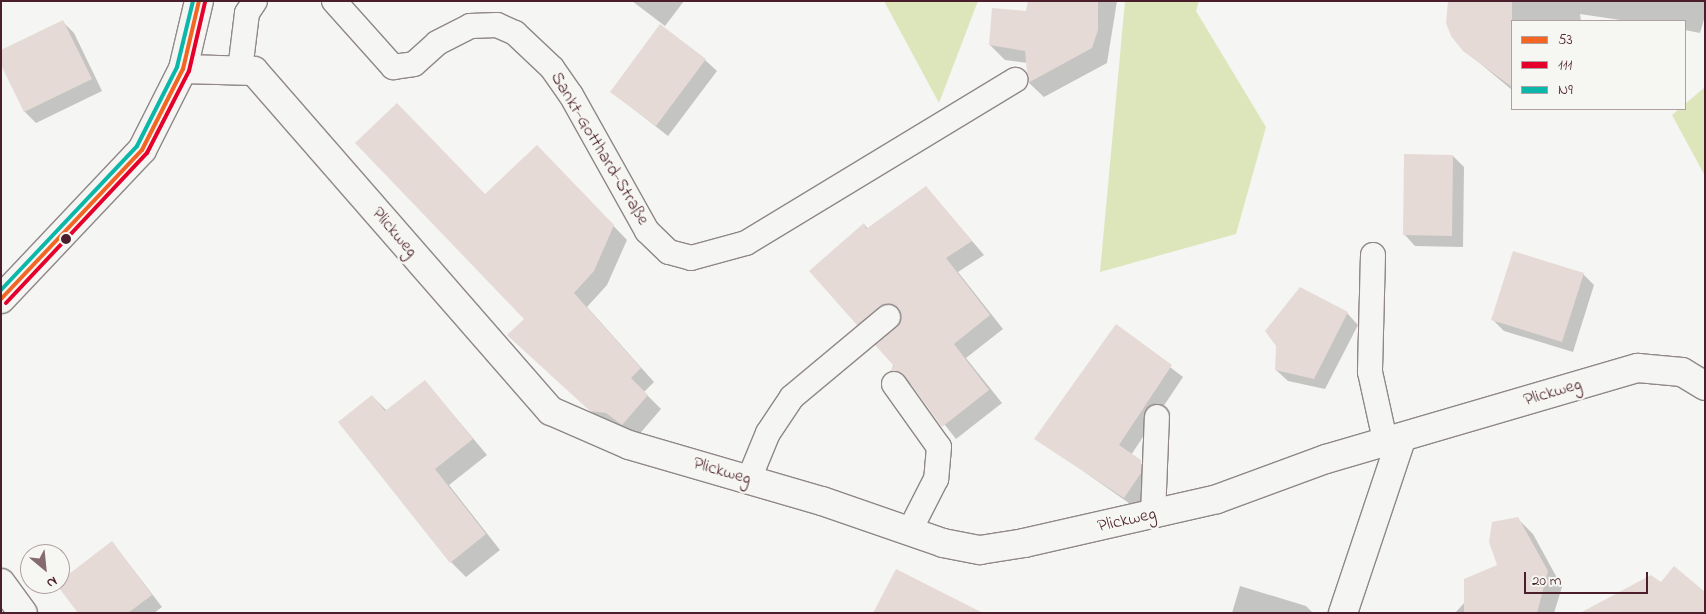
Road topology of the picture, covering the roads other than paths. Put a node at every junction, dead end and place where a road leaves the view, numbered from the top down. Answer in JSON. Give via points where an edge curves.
{"nodes":[{"id":1,"x":199,"y":1,"type":"edge"},
{"id":2,"x":255,"y":1,"type":"edge"},
{"id":3,"x":334,"y":1,"type":"edge"},
{"id":4,"x":183,"y":68,"type":"junction"},
{"id":5,"x":240,"y":70,"type":"junction"},
{"id":6,"x":1015,"y":80,"type":"dead end"},
{"id":7,"x":1373,"y":254,"type":"dead end"},
{"id":8,"x":1,"y":299,"type":"edge"},
{"id":9,"x":888,"y":317,"type":"dead end"},
{"id":10,"x":894,"y":384,"type":"dead end"},
{"id":11,"x":1705,"y":386,"type":"edge"},
{"id":12,"x":1156,"y":417,"type":"dead end"},
{"id":13,"x":1393,"y":442,"type":"junction"},
{"id":14,"x":749,"y":479,"type":"junction"},
{"id":15,"x":1154,"y":515,"type":"junction"},
{"id":16,"x":910,"y":530,"type":"junction"},
{"id":17,"x":1,"y":583,"type":"edge"},
{"id":18,"x":23,"y":613,"type":"edge"},
{"id":19,"x":1343,"y":613,"type":"edge"}],
"edges":[{"from":1,"to":4,"type":"street"},
{"from":2,"to":5,"type":"lane","via":[[247,13]]},
{"from":3,"to":6,"type":"lane","name":"Sankt-Gotthard-Straße","via":[[393,67],[414,64],[438,42],[470,26],[496,25],[515,33],[571,95],[647,231],[669,252],[691,258],[746,243]]},
{"from":4,"to":5,"type":"street","name":"Plickweg"},
{"from":4,"to":8,"type":"street","via":[[142,150]]},
{"from":5,"to":14,"type":"street","name":"Plickweg","via":[[254,71],[551,411],[628,445]]},
{"from":7,"to":13,"type":"lane","via":[[1370,372]]},
{"from":9,"to":14,"type":"lane","via":[[830,361],[792,397],[768,433]]},
{"from":10,"to":16,"type":"lane","via":[[939,447],[936,478]]},
{"from":11,"to":13,"type":"street","name":"Plickweg","via":[[1682,372],[1638,368]]},
{"from":12,"to":15,"type":"lane"},
{"from":13,"to":15,"type":"street","name":"Plickweg"},
{"from":13,"to":19,"type":"street"},
{"from":14,"to":16,"type":"street","name":"Plickweg"},
{"from":15,"to":16,"type":"street","name":"Plickweg","via":[[980,550]]},
{"from":17,"to":18,"type":"street"}]}
